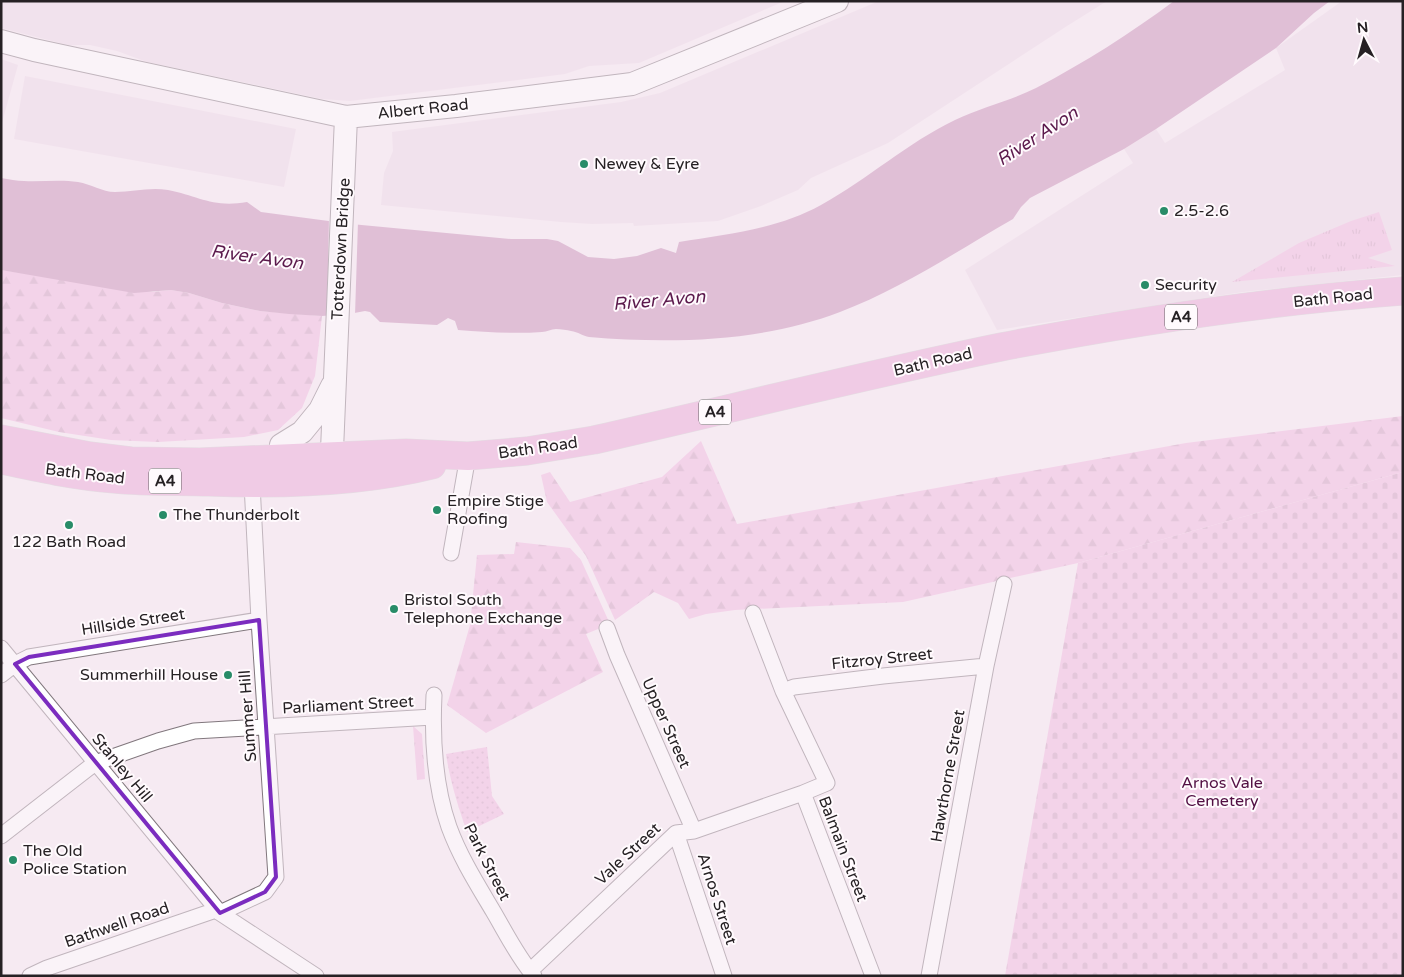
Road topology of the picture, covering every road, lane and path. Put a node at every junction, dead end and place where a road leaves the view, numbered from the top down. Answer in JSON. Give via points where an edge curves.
{"nodes":[{"id":1,"x":837,"y":1,"type":"edge"},
{"id":2,"x":1,"y":41,"type":"edge"},
{"id":3,"x":346,"y":117,"type":"junction"},
{"id":4,"x":1403,"y":291,"type":"edge"},
{"id":5,"x":335,"y":381,"type":"junction"},
{"id":6,"x":1,"y":439,"type":"edge"},
{"id":7,"x":281,"y":445,"type":"joint"},
{"id":8,"x":468,"y":456,"type":"junction"},
{"id":9,"x":1,"y":460,"type":"edge"},
{"id":10,"x":131,"y":461,"type":"junction"},
{"id":11,"x":331,"y":468,"type":"junction"},
{"id":12,"x":252,"y":484,"type":"junction"},
{"id":13,"x":451,"y":553,"type":"dead end"},
{"id":14,"x":1004,"y":584,"type":"dead end"},
{"id":15,"x":753,"y":613,"type":"dead end"},
{"id":16,"x":259,"y":620,"type":"junction"},
{"id":17,"x":607,"y":628,"type":"dead end"},
{"id":18,"x":1,"y":648,"type":"edge"},
{"id":19,"x":15,"y":664,"type":"junction"},
{"id":20,"x":986,"y":666,"type":"junction"},
{"id":21,"x":1,"y":675,"type":"edge"},
{"id":22,"x":783,"y":691,"type":"junction"},
{"id":23,"x":434,"y":695,"type":"dead end"},
{"id":24,"x":433,"y":717,"type":"junction"},
{"id":25,"x":266,"y":727,"type":"junction"},
{"id":26,"x":95,"y":763,"type":"junction"},
{"id":27,"x":803,"y":793,"type":"junction"},
{"id":28,"x":694,"y":831,"type":"junction"},
{"id":29,"x":676,"y":833,"type":"junction"},
{"id":30,"x":1,"y":836,"type":"edge"},
{"id":31,"x":218,"y":912,"type":"junction"},
{"id":32,"x":532,"y":973,"type":"edge"},
{"id":33,"x":30,"y":976,"type":"edge"},
{"id":34,"x":316,"y":976,"type":"edge"},
{"id":35,"x":724,"y":976,"type":"edge"},
{"id":36,"x":873,"y":976,"type":"edge"},
{"id":37,"x":929,"y":976,"type":"edge"}],
"edges":[{"from":1,"to":3,"type":"street","name":"Albert Road","via":[[632,84]]},
{"from":2,"to":3,"type":"street","name":"Albert Road"},
{"from":3,"to":5,"type":"street","name":"Totterdown Bridge"},
{"from":4,"to":8,"type":"highway","name":"Bath Road","number":"A4","via":[[1129,324],[960,356],[594,440]]},
{"from":5,"to":7,"type":"street","name":"Totterdown Bridge","via":[[320,410],[302,432]]},
{"from":5,"to":11,"type":"street","name":"Totterdown Bridge"},
{"from":6,"to":10,"type":"highway","name":"Bath Road","number":"A4"},
{"from":7,"to":10,"type":"highway","name":"Bath Road","number":"A4","via":[[260,451]]},
{"from":8,"to":11,"type":"highway","name":"Bath Road","number":"A4","via":[[401,472]]},
{"from":8,"to":13,"type":"street"},
{"from":9,"to":12,"type":"highway","name":"Bath Road","number":"A4","via":[[114,479]]},
{"from":10,"to":11,"type":"highway","name":"Bath Road","number":"A4"},
{"from":11,"to":12,"type":"highway","name":"Bath Road","number":"A4"},
{"from":12,"to":16,"type":"street","name":"Summer Hill"},
{"from":14,"to":20,"type":"street","name":"Hawthorne Street"},
{"from":15,"to":22,"type":"street","name":"Balmain Street"},
{"from":16,"to":19,"type":"street","name":"Hillside Street","via":[[29,656]]},
{"from":16,"to":25,"type":"street","name":"Summer Hill"},
{"from":17,"to":28,"type":"street","name":"Upper Street"},
{"from":18,"to":19,"type":"street","name":"Stanley Hill"},
{"from":19,"to":21,"type":"street","name":"Hillside Street"},
{"from":19,"to":26,"type":"street","name":"Stanley Hill"},
{"from":20,"to":22,"type":"street","name":"Fitzroy Street","via":[[804,685]]},
{"from":20,"to":37,"type":"street","name":"Hawthorne Street"},
{"from":22,"to":27,"type":"street","name":"Balmain Street","via":[[826,783]]},
{"from":23,"to":24,"type":"street","name":"Park Street"},
{"from":24,"to":25,"type":"street","name":"Parliament Street"},
{"from":24,"to":32,"type":"street","name":"Park Street","via":[[439,791],[449,827],[464,861],[517,954]]},
{"from":25,"to":26,"type":"street","name":"Parliament Street","via":[[194,731]]},
{"from":25,"to":31,"type":"street","name":"Summer Hill","via":[[276,877],[265,892]]},
{"from":26,"to":30,"type":"street","name":"Parliament Street"},
{"from":26,"to":31,"type":"street","name":"Stanley Hill"},
{"from":27,"to":28,"type":"street","name":"Vale Street"},
{"from":27,"to":36,"type":"street","name":"Balmain Street"},
{"from":28,"to":29,"type":"street","name":"Vale Street"},
{"from":29,"to":32,"type":"street","name":"Vale Street"},
{"from":29,"to":35,"type":"street","name":"Arnos Street"},
{"from":31,"to":33,"type":"street","name":"Bathwell Road"},
{"from":31,"to":34,"type":"street","name":"Stanley Hill"}]}
